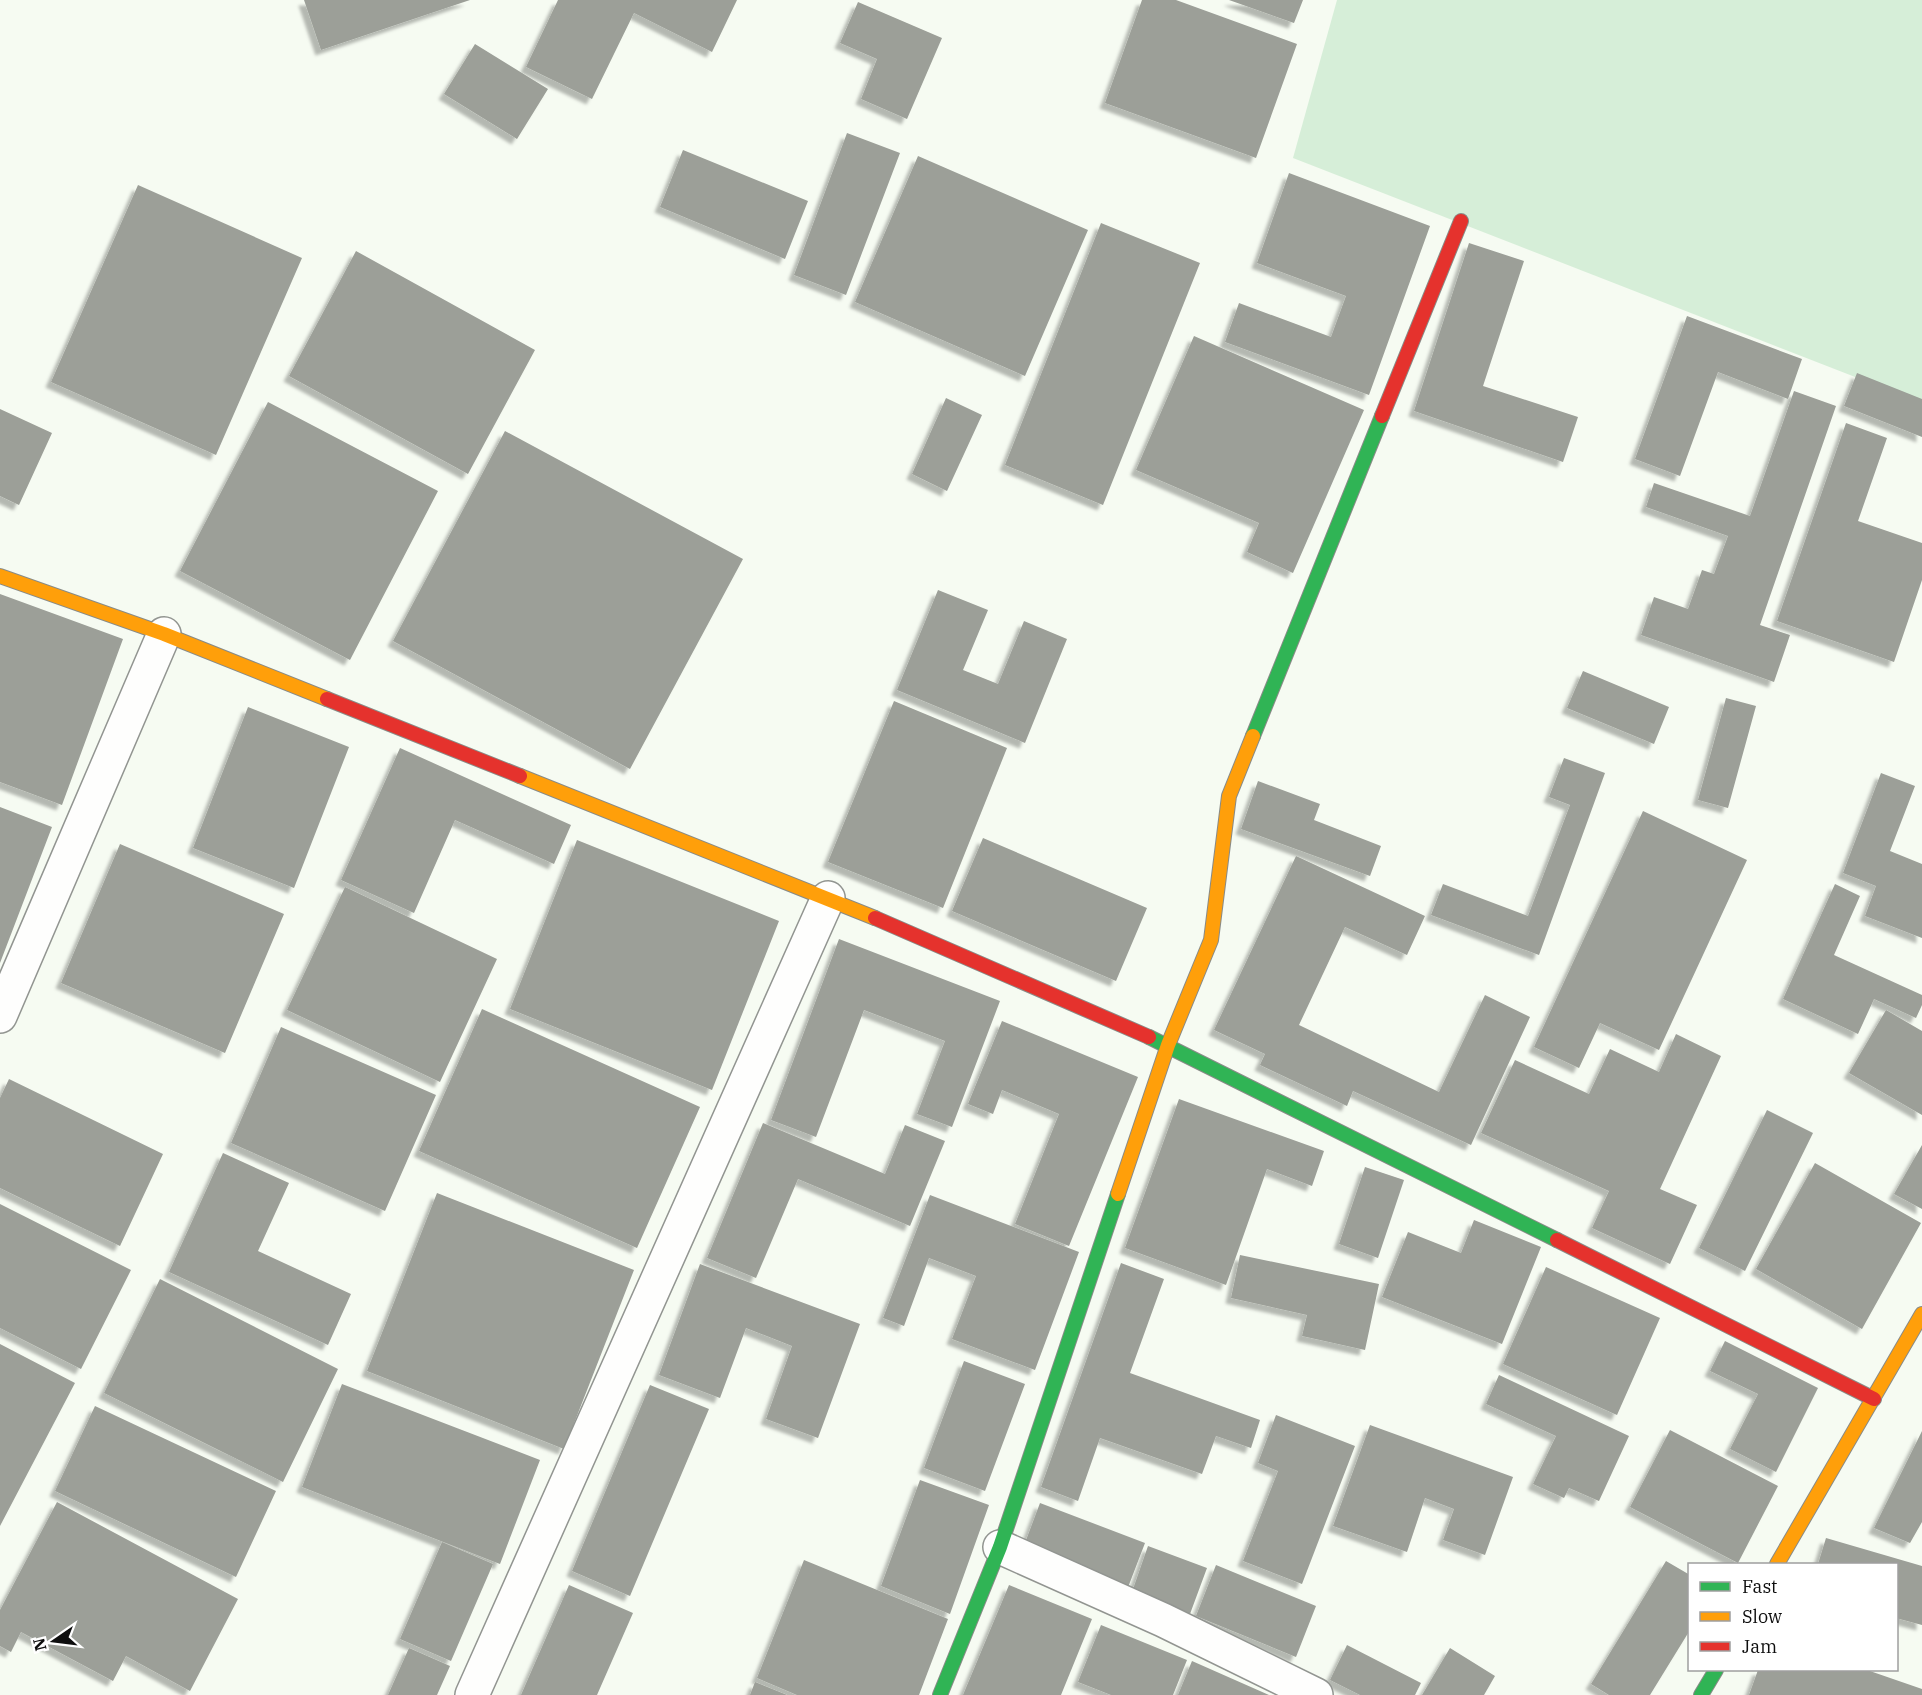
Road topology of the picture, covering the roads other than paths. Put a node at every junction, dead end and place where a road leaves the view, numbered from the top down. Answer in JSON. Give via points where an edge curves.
{"nodes":[{"id":1,"x":1461,"y":220,"type":"dead end"},
{"id":2,"x":0,"y":576,"type":"edge"},
{"id":3,"x":164,"y":634,"type":"junction"},
{"id":4,"x":828,"y":898,"type":"junction"},
{"id":5,"x":0,"y":1016,"type":"edge"},
{"id":6,"x":1168,"y":1045,"type":"junction"},
{"id":7,"x":1922,"y":1314,"type":"edge"},
{"id":8,"x":1874,"y":1399,"type":"junction"},
{"id":9,"x":1000,"y":1547,"type":"junction"},
{"id":10,"x":1778,"y":1563,"type":"edge"},
{"id":11,"x":1715,"y":1671,"type":"edge"},
{"id":12,"x":472,"y":1695,"type":"edge"},
{"id":13,"x":940,"y":1695,"type":"edge"},
{"id":14,"x":1316,"y":1695,"type":"edge"},
{"id":15,"x":1701,"y":1695,"type":"edge"}],
"edges":[{"from":1,"to":6,"type":"street","via":[[1229,796],[1211,940]]},
{"from":2,"to":3,"type":"street"},
{"from":3,"to":4,"type":"street"},
{"from":3,"to":5,"type":"street"},
{"from":4,"to":6,"type":"street"},
{"from":4,"to":12,"type":"street"},
{"from":6,"to":8,"type":"street"},
{"from":6,"to":9,"type":"street"},
{"from":7,"to":8,"type":"street"},
{"from":8,"to":10,"type":"street"},
{"from":9,"to":13,"type":"street"},
{"from":9,"to":14,"type":"street","via":[[1163,1620]]},
{"from":11,"to":15,"type":"street"}]}
